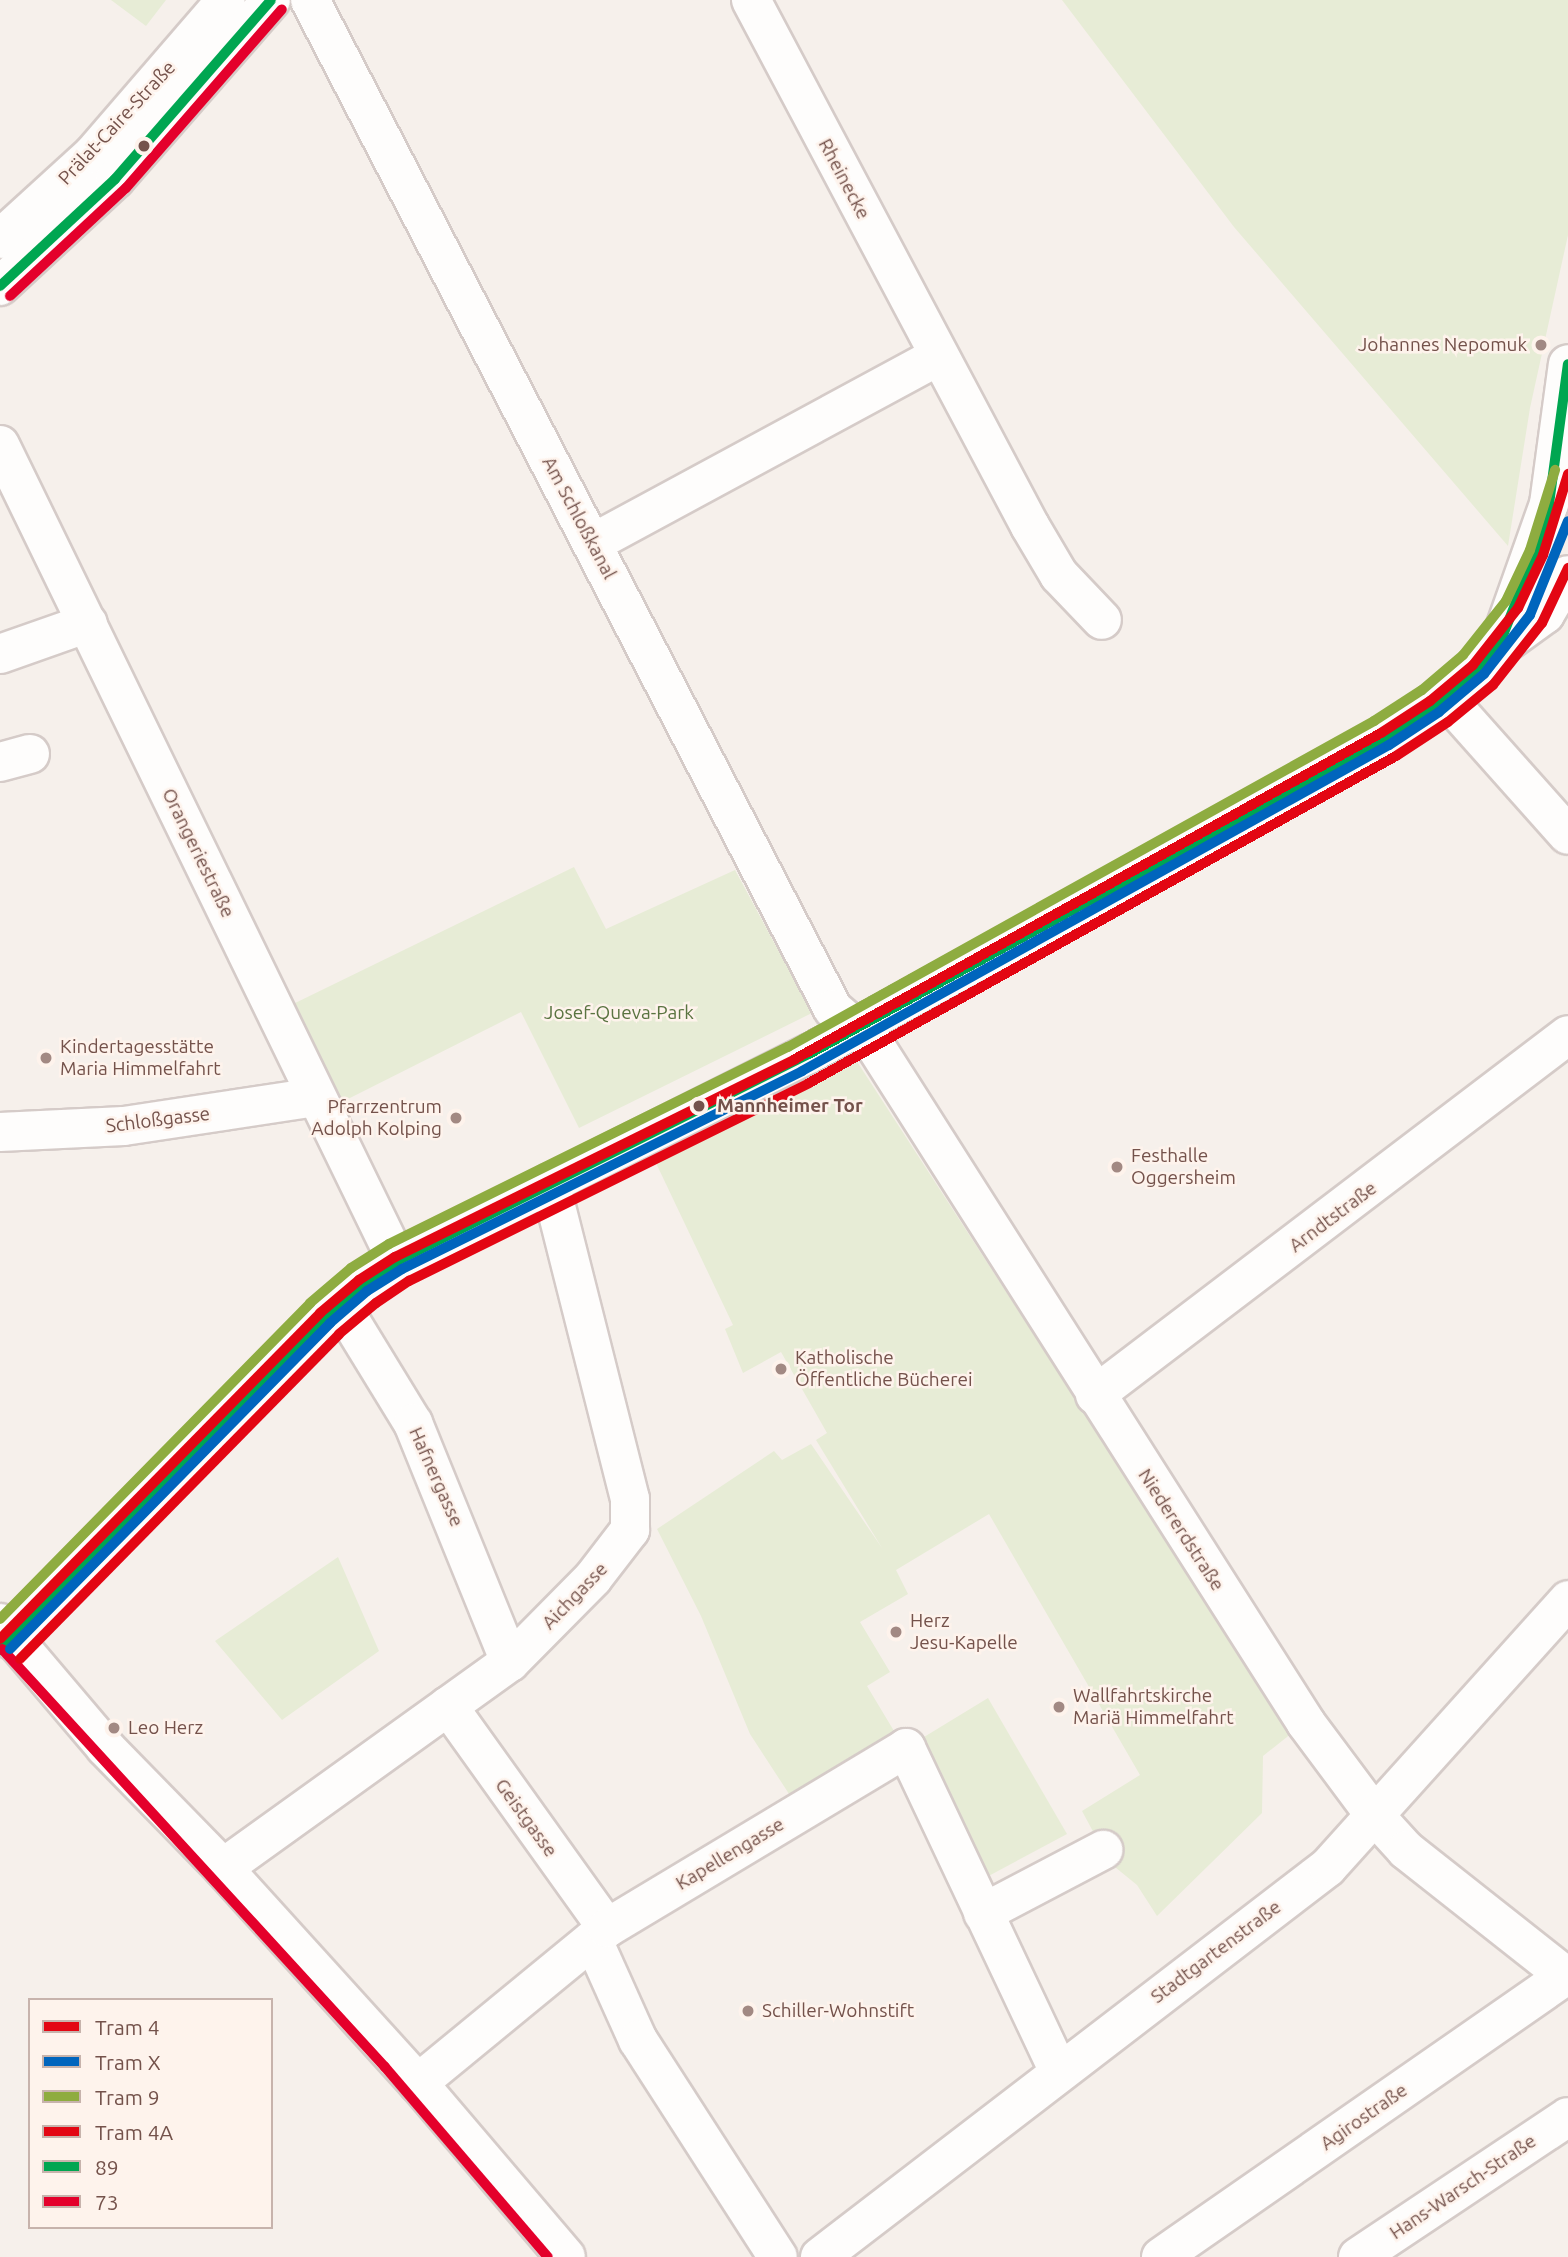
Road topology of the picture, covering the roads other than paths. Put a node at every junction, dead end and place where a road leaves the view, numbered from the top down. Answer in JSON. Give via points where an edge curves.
{"nodes":[{"id":1,"x":226,"y":0,"type":"edge"},
{"id":2,"x":271,"y":0,"type":"edge"},
{"id":3,"x":310,"y":0,"type":"edge"},
{"id":4,"x":751,"y":0,"type":"edge"},
{"id":5,"x":0,"y":239,"type":"edge"},
{"id":6,"x":0,"y":286,"type":"edge"},
{"id":7,"x":939,"y":356,"type":"junction"},
{"id":8,"x":1568,"y":364,"type":"edge"},
{"id":9,"x":0,"y":445,"type":"edge"},
{"id":10,"x":593,"y":542,"type":"junction"},
{"id":11,"x":1568,"y":575,"type":"edge"},
{"id":12,"x":1102,"y":620,"type":"dead end"},
{"id":13,"x":88,"y":623,"type":"junction"},
{"id":14,"x":1498,"y":648,"type":"junction"},
{"id":15,"x":0,"y":654,"type":"edge"},
{"id":16,"x":1446,"y":698,"type":"junction"},
{"id":17,"x":1568,"y":835,"type":"edge"},
{"id":18,"x":856,"y":1029,"type":"junction"},
{"id":19,"x":1568,"y":1035,"type":"edge"},
{"id":20,"x":316,"y":1097,"type":"junction"},
{"id":21,"x":0,"y":1132,"type":"edge"},
{"id":22,"x":550,"y":1182,"type":"junction"},
{"id":23,"x":397,"y":1261,"type":"junction"},
{"id":24,"x":340,"y":1304,"type":"junction"},
{"id":25,"x":1095,"y":1395,"type":"junction"},
{"id":26,"x":1568,"y":1600,"type":"edge"},
{"id":27,"x":6,"y":1631,"type":"edge"},
{"id":28,"x":510,"y":1661,"type":"junction"},
{"id":29,"x":448,"y":1706,"type":"junction"},
{"id":30,"x":1376,"y":1817,"type":"junction"},
{"id":31,"x":1103,"y":1850,"type":"dead end"},
{"id":32,"x":223,"y":1868,"type":"junction"},
{"id":33,"x":983,"y":1913,"type":"junction"},
{"id":34,"x":600,"y":1934,"type":"junction"},
{"id":35,"x":1567,"y":1977,"type":"edge"},
{"id":36,"x":1059,"y":2071,"type":"junction"},
{"id":37,"x":418,"y":2083,"type":"junction"},
{"id":38,"x":1568,"y":2117,"type":"edge"},
{"id":39,"x":566,"y":2257,"type":"edge"},
{"id":40,"x":778,"y":2257,"type":"edge"},
{"id":41,"x":820,"y":2257,"type":"edge"},
{"id":42,"x":1161,"y":2257,"type":"edge"},
{"id":43,"x":1359,"y":2257,"type":"edge"}],
"edges":[{"from":1,"to":5,"type":"street","name":"Prälat-Caire-Straße","via":[[93,154]]},
{"from":2,"to":6,"type":"street","name":"Prälat-Caire-Straße","via":[[115,178]]},
{"from":3,"to":10,"type":"street","name":"Am Schloßkanal","via":[[451,278]]},
{"from":4,"to":7,"type":"street","name":"Rheinecke"},
{"from":7,"to":10,"type":"street"},
{"from":7,"to":12,"type":"street","name":"Rheinecke","via":[[1059,575]]},
{"from":8,"to":14,"type":"street","via":[[1549,504]]},
{"from":9,"to":13,"type":"street","name":"Orangeriestraße"},
{"from":10,"to":18,"type":"street","name":"Am Schloßkanal","via":[[833,1010]]},
{"from":11,"to":14,"type":"street","via":[[1545,614]]},
{"from":13,"to":15,"type":"street"},
{"from":13,"to":20,"type":"street","name":"Orangeriestraße"},
{"from":14,"to":16,"type":"street"},
{"from":16,"to":17,"type":"street"},
{"from":16,"to":18,"type":"street","via":[[1373,745]]},
{"from":18,"to":22,"type":"street"},
{"from":18,"to":25,"type":"street","name":"Niedererdstraße","via":[[874,1044]]},
{"from":19,"to":25,"type":"street","name":"Arndtstraße"},
{"from":20,"to":21,"type":"street","name":"Schloßgasse","via":[[124,1126]]},
{"from":20,"to":23,"type":"street","name":"Orangeriestraße"},
{"from":22,"to":23,"type":"street"},
{"from":22,"to":28,"type":"street","name":"Aichgasse","via":[[632,1516],[624,1543]]},
{"from":23,"to":24,"type":"street"},
{"from":24,"to":27,"type":"street"},
{"from":24,"to":28,"type":"street","name":"Hafnergasse","via":[[413,1423]]},
{"from":25,"to":30,"type":"street","name":"Niedererdstraße","via":[[1306,1723]]},
{"from":26,"to":30,"type":"street","name":"Stadtgartenstraße"},
{"from":27,"to":32,"type":"street","via":[[105,1747]]},
{"from":28,"to":29,"type":"street","name":"Aichgasse"},
{"from":29,"to":32,"type":"street","name":"Aichgasse"},
{"from":29,"to":34,"type":"street","name":"Geistgasse"},
{"from":30,"to":35,"type":"street","name":"Niedererdstraße","via":[[1406,1850]]},
{"from":30,"to":36,"type":"street","name":"Stadtgartenstraße","via":[[1328,1867]]},
{"from":31,"to":33,"type":"street"},
{"from":32,"to":37,"type":"street"},
{"from":33,"to":34,"type":"street","name":"Kapellengasse","via":[[906,1748]]},
{"from":33,"to":36,"type":"street","name":"Kapellengasse"},
{"from":34,"to":37,"type":"street","name":"Kapellengasse"},
{"from":34,"to":40,"type":"street","name":"Geistgasse","via":[[638,2040]]},
{"from":35,"to":42,"type":"street","name":"Agirostraße"},
{"from":36,"to":41,"type":"street","name":"Stadtgartenstraße"},
{"from":37,"to":39,"type":"street"},
{"from":38,"to":43,"type":"street","name":"Hans-Warsch-Straße"}]}
